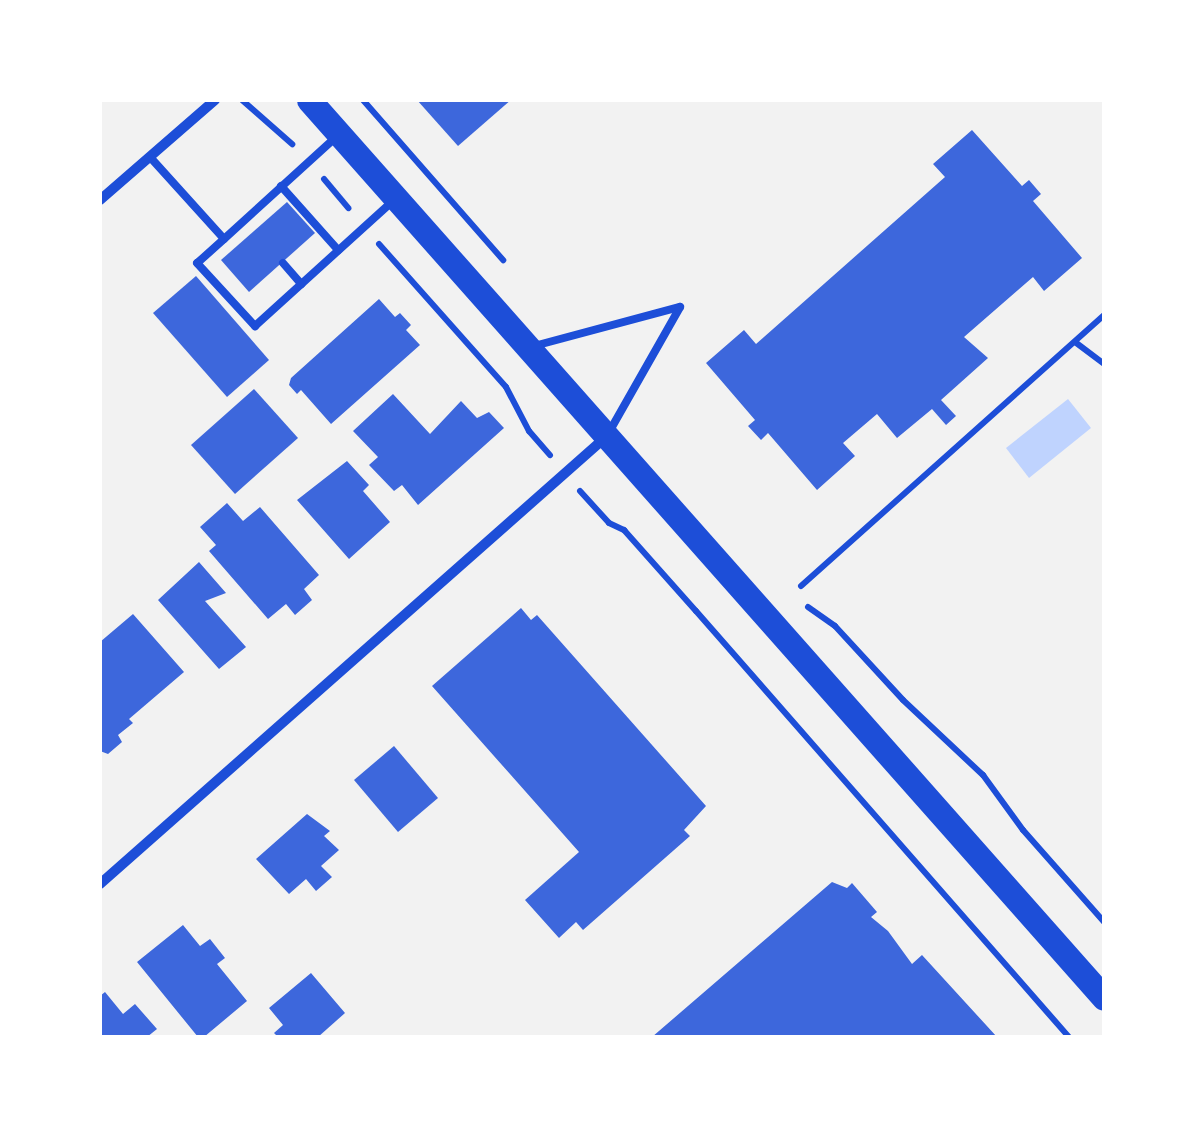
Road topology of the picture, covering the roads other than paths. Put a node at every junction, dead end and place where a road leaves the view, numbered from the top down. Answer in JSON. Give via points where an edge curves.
{"nodes":[{"id":1,"x":214,"y":100,"type":"edge"},
{"id":2,"x":309,"y":100,"type":"edge"},
{"id":3,"x":339,"y":135,"type":"junction"},
{"id":4,"x":150,"y":156,"type":"junction"},
{"id":5,"x":281,"y":186,"type":"junction"},
{"id":6,"x":396,"y":198,"type":"junction"},
{"id":7,"x":100,"y":200,"type":"edge"},
{"id":8,"x":244,"y":219,"type":"junction"},
{"id":9,"x":254,"y":230,"type":"dead end"},
{"id":10,"x":224,"y":238,"type":"junction"},
{"id":11,"x":338,"y":250,"type":"junction"},
{"id":12,"x":283,"y":262,"type":"dead end"},
{"id":13,"x":301,"y":284,"type":"junction"},
{"id":14,"x":528,"y":347,"type":"junction"},
{"id":15,"x":606,"y":436,"type":"junction"},
{"id":16,"x":100,"y":884,"type":"edge"},
{"id":17,"x":1104,"y":998,"type":"edge"}],
"edges":[{"from":1,"to":4,"type":"street"},
{"from":2,"to":3,"type":"main road"},
{"from":3,"to":5,"type":"lane"},
{"from":3,"to":6,"type":"main road"},
{"from":4,"to":7,"type":"street"},
{"from":4,"to":10,"type":"lane"},
{"from":5,"to":8,"type":"lane"},
{"from":5,"to":11,"type":"lane"},
{"from":6,"to":11,"type":"lane"},
{"from":6,"to":14,"type":"main road"},
{"from":8,"to":9,"type":"lane"},
{"from":8,"to":10,"type":"lane"},
{"from":10,"to":13,"type":"lane","via":[[197,263],[255,326]]},
{"from":11,"to":13,"type":"lane"},
{"from":12,"to":13,"type":"lane"},
{"from":14,"to":15,"type":"main road"},
{"from":14,"to":15,"type":"lane","via":[[680,307]]},
{"from":15,"to":16,"type":"street"},
{"from":15,"to":17,"type":"main road"}]}
